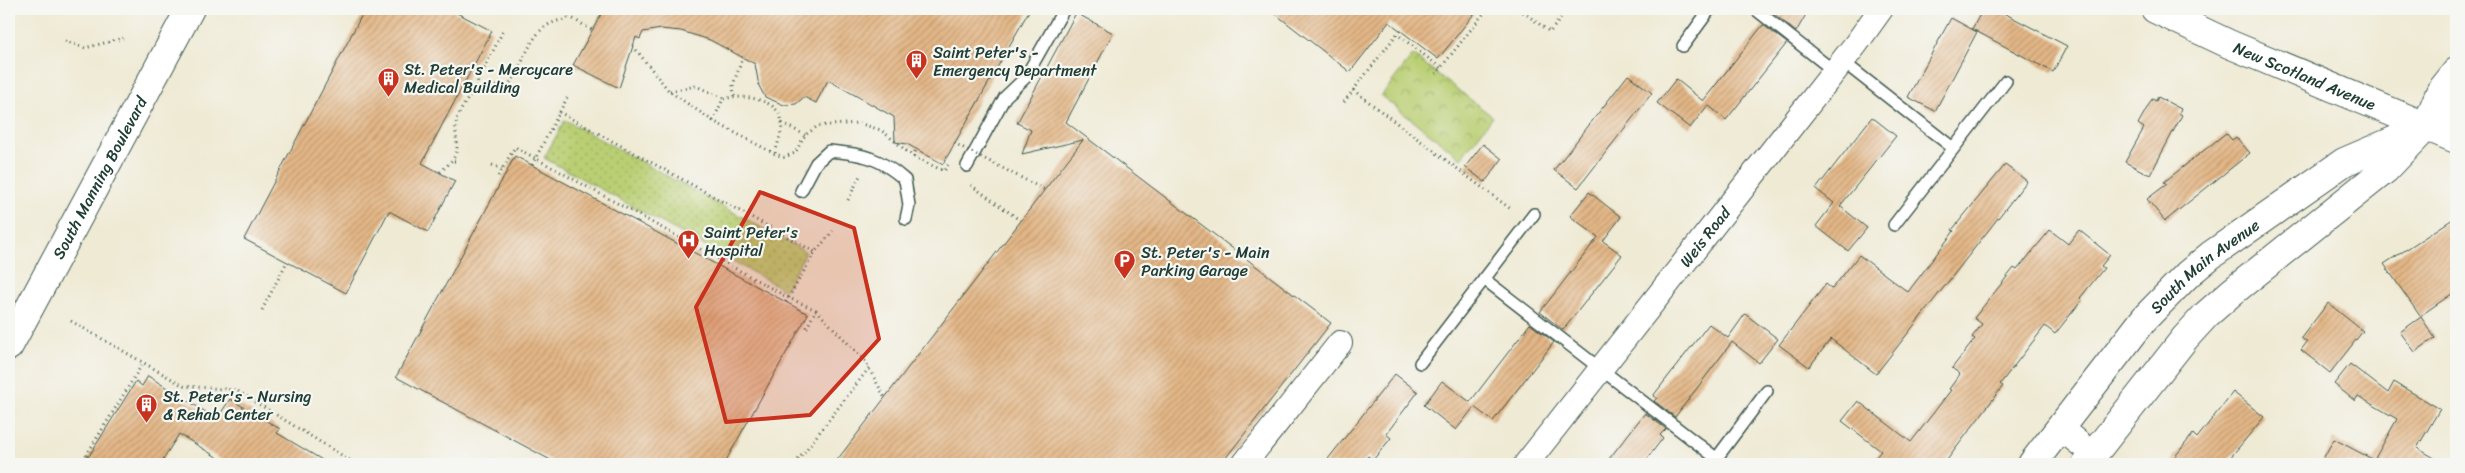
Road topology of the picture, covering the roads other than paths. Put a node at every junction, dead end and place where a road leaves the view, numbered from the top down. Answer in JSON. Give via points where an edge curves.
{"nodes":[{"id":1,"x":190,"y":9,"type":"edge"},
{"id":2,"x":1064,"y":9,"type":"edge"},
{"id":3,"x":1710,"y":9,"type":"edge"},
{"id":4,"x":1755,"y":9,"type":"edge"},
{"id":5,"x":1881,"y":9,"type":"edge"},
{"id":6,"x":2155,"y":9,"type":"edge"},
{"id":7,"x":1683,"y":46,"type":"dead end"},
{"id":8,"x":1838,"y":66,"type":"junction"},
{"id":9,"x":2456,"y":72,"type":"edge"},
{"id":10,"x":2006,"y":81,"type":"dead end"},
{"id":11,"x":2456,"y":115,"type":"edge"},
{"id":12,"x":2426,"y":127,"type":"junction"},
{"id":13,"x":2456,"y":139,"type":"edge"},
{"id":14,"x":1954,"y":148,"type":"junction"},
{"id":15,"x":967,"y":166,"type":"dead end"},
{"id":16,"x":801,"y":191,"type":"dead end"},
{"id":17,"x":1531,"y":218,"type":"road end"},
{"id":18,"x":906,"y":219,"type":"dead end"},
{"id":19,"x":1894,"y":226,"type":"dead end"},
{"id":20,"x":1484,"y":280,"type":"junction"},
{"id":21,"x":1340,"y":343,"type":"dead end"},
{"id":22,"x":9,"y":346,"type":"edge"},
{"id":23,"x":1420,"y":363,"type":"dead end"},
{"id":24,"x":1600,"y":369,"type":"junction"},
{"id":25,"x":1767,"y":391,"type":"dead end"},
{"id":26,"x":2060,"y":428,"type":"junction"},
{"id":27,"x":2090,"y":459,"type":"edge"},
{"id":28,"x":1714,"y":461,"type":"edge"},
{"id":29,"x":1244,"y":464,"type":"edge"},
{"id":30,"x":1526,"y":464,"type":"edge"},
{"id":31,"x":2032,"y":464,"type":"edge"}],
"edges":[{"from":1,"to":22,"type":"street","name":"South Manning Boulevard"},
{"from":2,"to":15,"type":"lane","via":[[1025,78],[1005,97]]},
{"from":3,"to":7,"type":"lane"},
{"from":4,"to":8,"type":"lane"},
{"from":5,"to":8,"type":"street","name":"Weis Road"},
{"from":6,"to":12,"type":"street","name":"New Scotland Avenue","via":[[2229,44]]},
{"from":8,"to":14,"type":"lane"},
{"from":8,"to":24,"type":"street","name":"Weis Road"},
{"from":9,"to":12,"type":"street","name":"South Main Avenue","via":[[2440,92]]},
{"from":10,"to":14,"type":"lane"},
{"from":11,"to":12,"type":"street","name":"South Main Avenue"},
{"from":12,"to":13,"type":"street","name":"New Scotland Avenue"},
{"from":12,"to":26,"type":"street","name":"South Main Avenue","via":[[2344,162],[2196,268],[2145,318]]},
{"from":12,"to":27,"type":"street","name":"South Main Avenue","via":[[2386,169],[2206,316]]},
{"from":14,"to":19,"type":"lane"},
{"from":16,"to":18,"type":"lane","via":[[816,163],[829,151],[870,156],[890,166],[905,180],[909,205]]},
{"from":17,"to":20,"type":"lane"},
{"from":20,"to":23,"type":"lane"},
{"from":20,"to":24,"type":"lane"},
{"from":21,"to":29,"type":"street"},
{"from":24,"to":28,"type":"lane"},
{"from":24,"to":30,"type":"street","name":"Weis Road"},
{"from":25,"to":28,"type":"lane"},
{"from":26,"to":27,"type":"street"},
{"from":26,"to":31,"type":"street","name":"South Main Avenue"}]}
